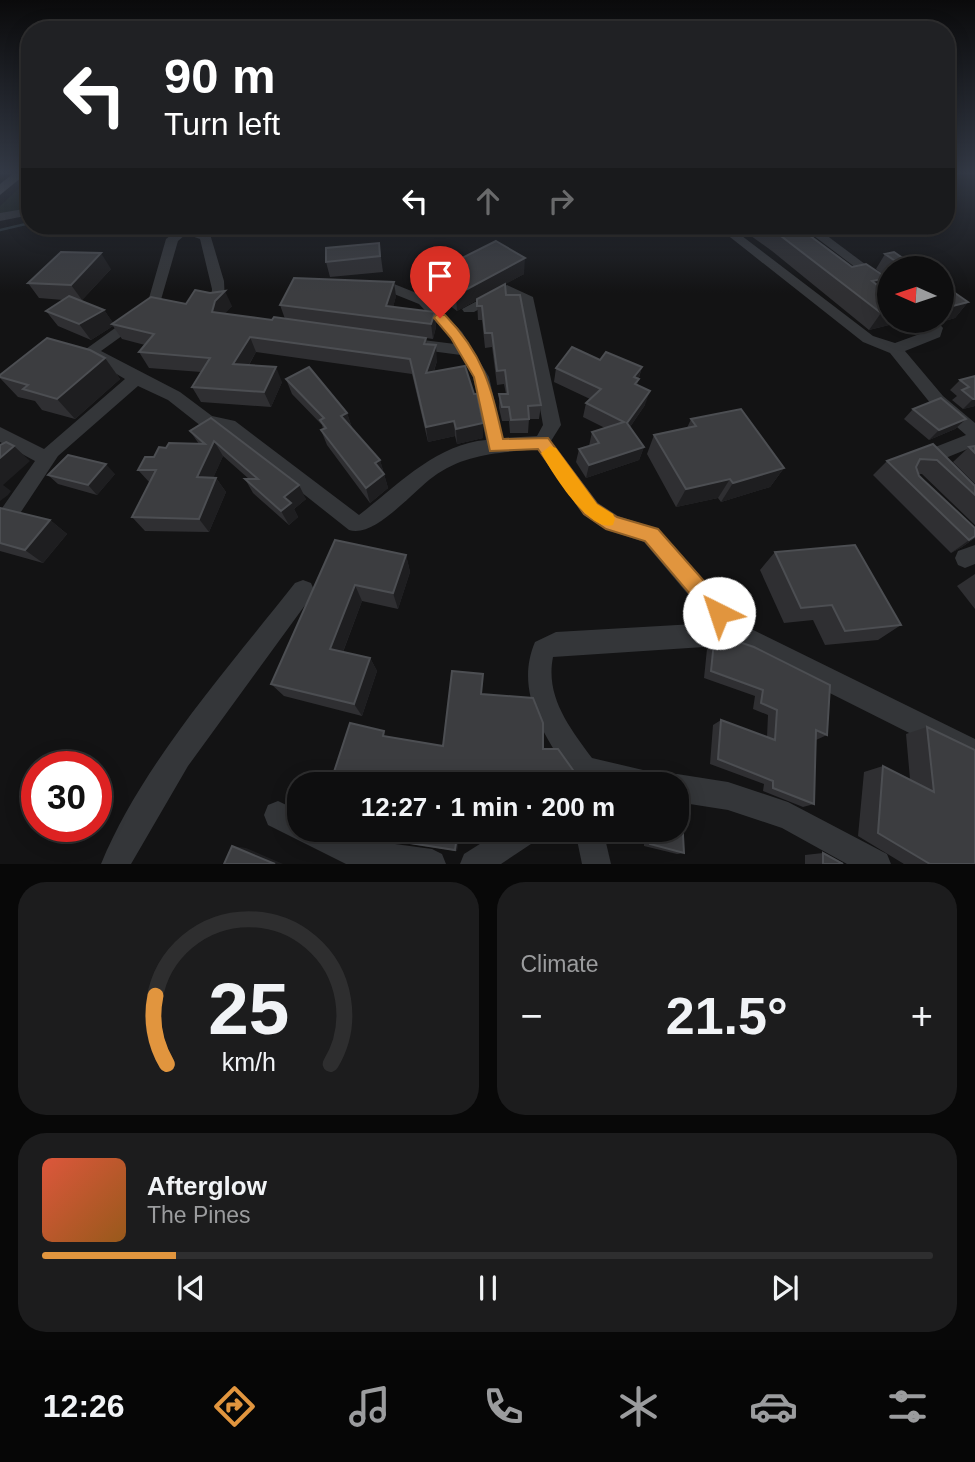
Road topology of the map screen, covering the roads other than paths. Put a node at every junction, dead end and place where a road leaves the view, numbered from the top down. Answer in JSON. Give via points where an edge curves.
{"nodes":[{"id":1,"x":21,"y":213,"type":"edge"},
{"id":2,"x":0,"y":218,"type":"edge"},
{"id":3,"x":175,"y":235,"type":"edge"},
{"id":4,"x":200,"y":235,"type":"edge"},
{"id":5,"x":734,"y":235,"type":"edge"},
{"id":6,"x":819,"y":235,"type":"edge"},
{"id":7,"x":877,"y":280,"type":"edge"},
{"id":8,"x":384,"y":285,"type":"edge"},
{"id":9,"x":218,"y":302,"type":"edge"},
{"id":10,"x":469,"y":309,"type":"dead end"},
{"id":11,"x":936,"y":333,"type":"edge"},
{"id":12,"x":401,"y":342,"type":"edge"},
{"id":13,"x":895,"y":349,"type":"junction"},
{"id":14,"x":467,"y":352,"type":"junction"},
{"id":15,"x":136,"y":378,"type":"junction"},
{"id":16,"x":975,"y":433,"type":"edge"},
{"id":17,"x":0,"y":434,"type":"edge"},
{"id":18,"x":975,"y":439,"type":"edge"},
{"id":19,"x":542,"y":442,"type":"junction"},
{"id":20,"x":21,"y":445,"type":"junction"},
{"id":21,"x":496,"y":446,"type":"junction"},
{"id":22,"x":46,"y":453,"type":"junction"},
{"id":23,"x":0,"y":459,"type":"edge"},
{"id":24,"x":950,"y":477,"type":"edge"},
{"id":25,"x":0,"y":511,"type":"edge"},
{"id":26,"x":0,"y":527,"type":"edge"},
{"id":27,"x":303,"y":590,"type":"dead end"},
{"id":28,"x":736,"y":633,"type":"junction"},
{"id":29,"x":975,"y":753,"type":"edge"},
{"id":30,"x":581,"y":772,"type":"edge"},
{"id":31,"x":689,"y":790,"type":"edge"},
{"id":32,"x":333,"y":842,"type":"edge"},
{"id":33,"x":508,"y":842,"type":"edge"},
{"id":34,"x":592,"y":842,"type":"edge"},
{"id":35,"x":115,"y":863,"type":"edge"},
{"id":36,"x":432,"y":863,"type":"edge"},
{"id":37,"x":474,"y":863,"type":"edge"},
{"id":38,"x":597,"y":863,"type":"edge"},
{"id":39,"x":877,"y":863,"type":"edge"}],
"edges":[{"from":1,"to":2,"type":"street"},
{"from":3,"to":15,"type":"street","via":[[153,307],[94,349],[93,354]]},
{"from":4,"to":9,"type":"street","via":[[206,237],[221,290]]},
{"from":5,"to":13,"type":"street","via":[[868,339]]},
{"from":6,"to":7,"type":"street"},
{"from":8,"to":14,"type":"street","via":[[425,301]]},
{"from":10,"to":19,"type":"street","via":[[508,289],[528,300],[552,425]]},
{"from":11,"to":13,"type":"street"},
{"from":12,"to":14,"type":"street"},
{"from":13,"to":16,"type":"street","via":[[937,400]]},
{"from":14,"to":21,"type":"street","via":[[481,377]]},
{"from":15,"to":21,"type":"street","via":[[182,401],[207,421],[229,426],[356,524],[364,523],[428,470],[472,448]]},
{"from":15,"to":22,"type":"street"},
{"from":17,"to":20,"type":"street"},
{"from":18,"to":24,"type":"street","via":[[931,456]]},
{"from":19,"to":21,"type":"street"},
{"from":19,"to":28,"type":"street","via":[[591,509],[612,523],[651,535]]},
{"from":20,"to":22,"type":"street"},
{"from":20,"to":23,"type":"street"},
{"from":22,"to":25,"type":"street"},
{"from":22,"to":26,"type":"street"},
{"from":27,"to":35,"type":"street","via":[[178,757]]},
{"from":28,"to":29,"type":"street"},
{"from":28,"to":30,"type":"street","via":[[556,644],[543,650],[538,664],[541,693],[549,717]]},
{"from":31,"to":39,"type":"street","via":[[728,796],[788,816]]},
{"from":32,"to":36,"type":"street","via":[[356,853]]},
{"from":33,"to":37,"type":"street"},
{"from":34,"to":38,"type":"street"}]}
